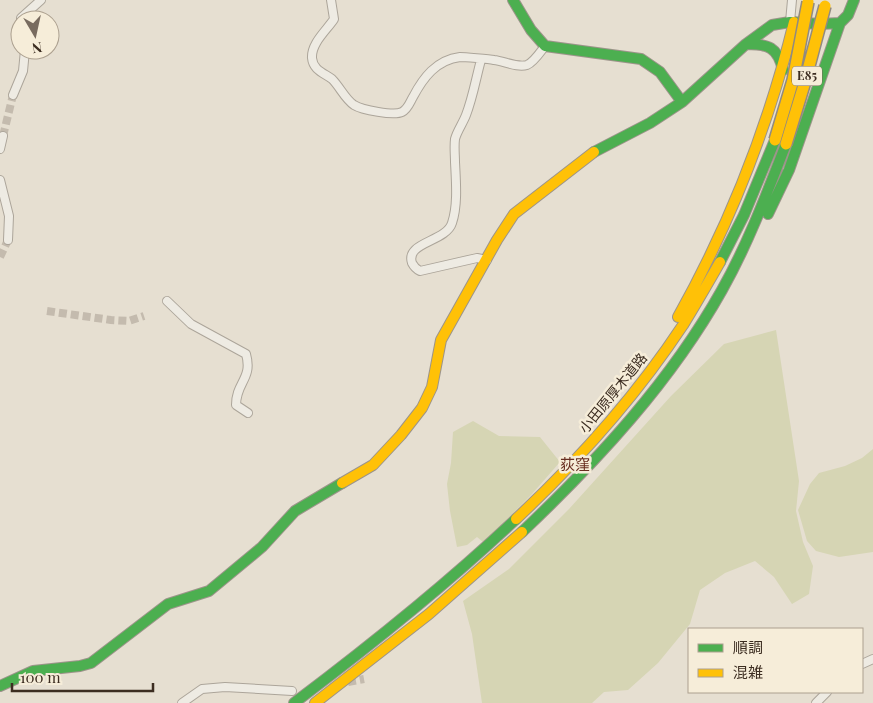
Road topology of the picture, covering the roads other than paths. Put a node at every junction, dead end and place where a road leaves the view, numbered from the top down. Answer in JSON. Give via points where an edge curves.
{"nodes":[{"id":1,"x":41,"y":0,"type":"edge"},
{"id":2,"x":331,"y":0,"type":"edge"},
{"id":3,"x":513,"y":0,"type":"edge"},
{"id":4,"x":792,"y":0,"type":"edge"},
{"id":5,"x":854,"y":0,"type":"edge"},
{"id":6,"x":808,"y":1,"type":"edge"},
{"id":7,"x":826,"y":3,"type":"edge"},
{"id":8,"x":30,"y":10,"type":"edge"},
{"id":9,"x":792,"y":22,"type":"junction"},
{"id":10,"x":840,"y":23,"type":"junction"},
{"id":11,"x":746,"y":44,"type":"junction"},
{"id":12,"x":546,"y":46,"type":"junction"},
{"id":13,"x":24,"y":60,"type":"edge"},
{"id":14,"x":481,"y":60,"type":"junction"},
{"id":15,"x":783,"y":71,"type":"junction"},
{"id":16,"x":14,"y":95,"type":"tunnel mouth"},
{"id":17,"x":682,"y":102,"type":"junction"},
{"id":18,"x":3,"y":136,"type":"dead end"},
{"id":19,"x":780,"y":142,"type":"junction"},
{"id":20,"x":0,"y":149,"type":"edge"},
{"id":21,"x":0,"y":180,"type":"edge"},
{"id":22,"x":8,"y":240,"type":"tunnel mouth"},
{"id":23,"x":487,"y":260,"type":"junction"},
{"id":24,"x":737,"y":262,"type":"junction"},
{"id":25,"x":168,"y":301,"type":"dead end"},
{"id":26,"x":628,"y":402,"type":"junction"},
{"id":27,"x":248,"y":413,"type":"dead end"},
{"id":28,"x":0,"y":686,"type":"edge"},
{"id":29,"x":292,"y":691,"type":"dead end"},
{"id":30,"x":826,"y":693,"type":"edge"},
{"id":31,"x":182,"y":703,"type":"edge"},
{"id":32,"x":294,"y":703,"type":"edge"},
{"id":33,"x":315,"y":703,"type":"edge"},
{"id":34,"x":816,"y":703,"type":"edge"}],
"edges":[{"from":1,"to":8,"type":"street"},
{"from":2,"to":14,"type":"street","via":[[334,19],[315,46],[312,60],[320,72],[334,81],[358,107],[401,112],[407,108],[421,82],[442,62],[460,57]]},
{"from":3,"to":12,"type":"main road","via":[[524,22]]},
{"from":4,"to":9,"type":"street"},
{"from":5,"to":10,"type":"main road","via":[[848,15]]},
{"from":6,"to":19,"type":"main road","name":"小田原厚木道路","number":"E85","bridge":true},
{"from":7,"to":19,"type":"main road","name":"小田原厚木道路","number":"E85","bridge":true,"via":[[807,77]]},
{"from":9,"to":10,"type":"main road"},
{"from":9,"to":11,"type":"main road","via":[[772,25]]},
{"from":9,"to":15,"type":"main road"},
{"from":10,"to":24,"type":"main road","via":[[789,170],[763,224]]},
{"from":11,"to":15,"type":"main road","via":[[761,44],[775,49]]},
{"from":11,"to":17,"type":"main road"},
{"from":12,"to":14,"type":"street","via":[[526,65]]},
{"from":12,"to":17,"type":"main road","via":[[641,59],[662,72]]},
{"from":13,"to":16,"type":"street"},
{"from":14,"to":23,"type":"street","via":[[466,115],[455,140],[452,225],[442,235],[418,247],[411,256],[416,269],[424,271],[477,258]]},
{"from":15,"to":26,"type":"main road","via":[[755,152],[717,245]]},
{"from":17,"to":23,"type":"main road","via":[[650,123],[600,148],[520,208]]},
{"from":18,"to":20,"type":"street"},
{"from":19,"to":24,"type":"main road","name":"小田原厚木道路","number":"E85","via":[[760,212]]},
{"from":19,"to":26,"type":"main road","name":"小田原厚木道路","number":"E85","via":[[724,257],[696,306]]},
{"from":21,"to":22,"type":"street","via":[[9,216]]},
{"from":23,"to":28,"type":"main road","via":[[441,340],[428,399],[373,465],[295,511],[262,547],[218,585],[168,604],[91,664],[42,669]]},
{"from":24,"to":33,"type":"main road","name":"小田原厚木道路","number":"E85","via":[[679,359],[583,472],[521,534],[444,603]]},
{"from":25,"to":27,"type":"street","via":[[191,324],[246,354],[249,369],[236,394],[236,405]]},
{"from":26,"to":32,"type":"main road","name":"小田原厚木道路","number":"E85","via":[[542,496],[491,545],[363,652]]},
{"from":29,"to":31,"type":"street","via":[[217,688],[202,690]]},
{"from":30,"to":34,"type":"street"}]}
